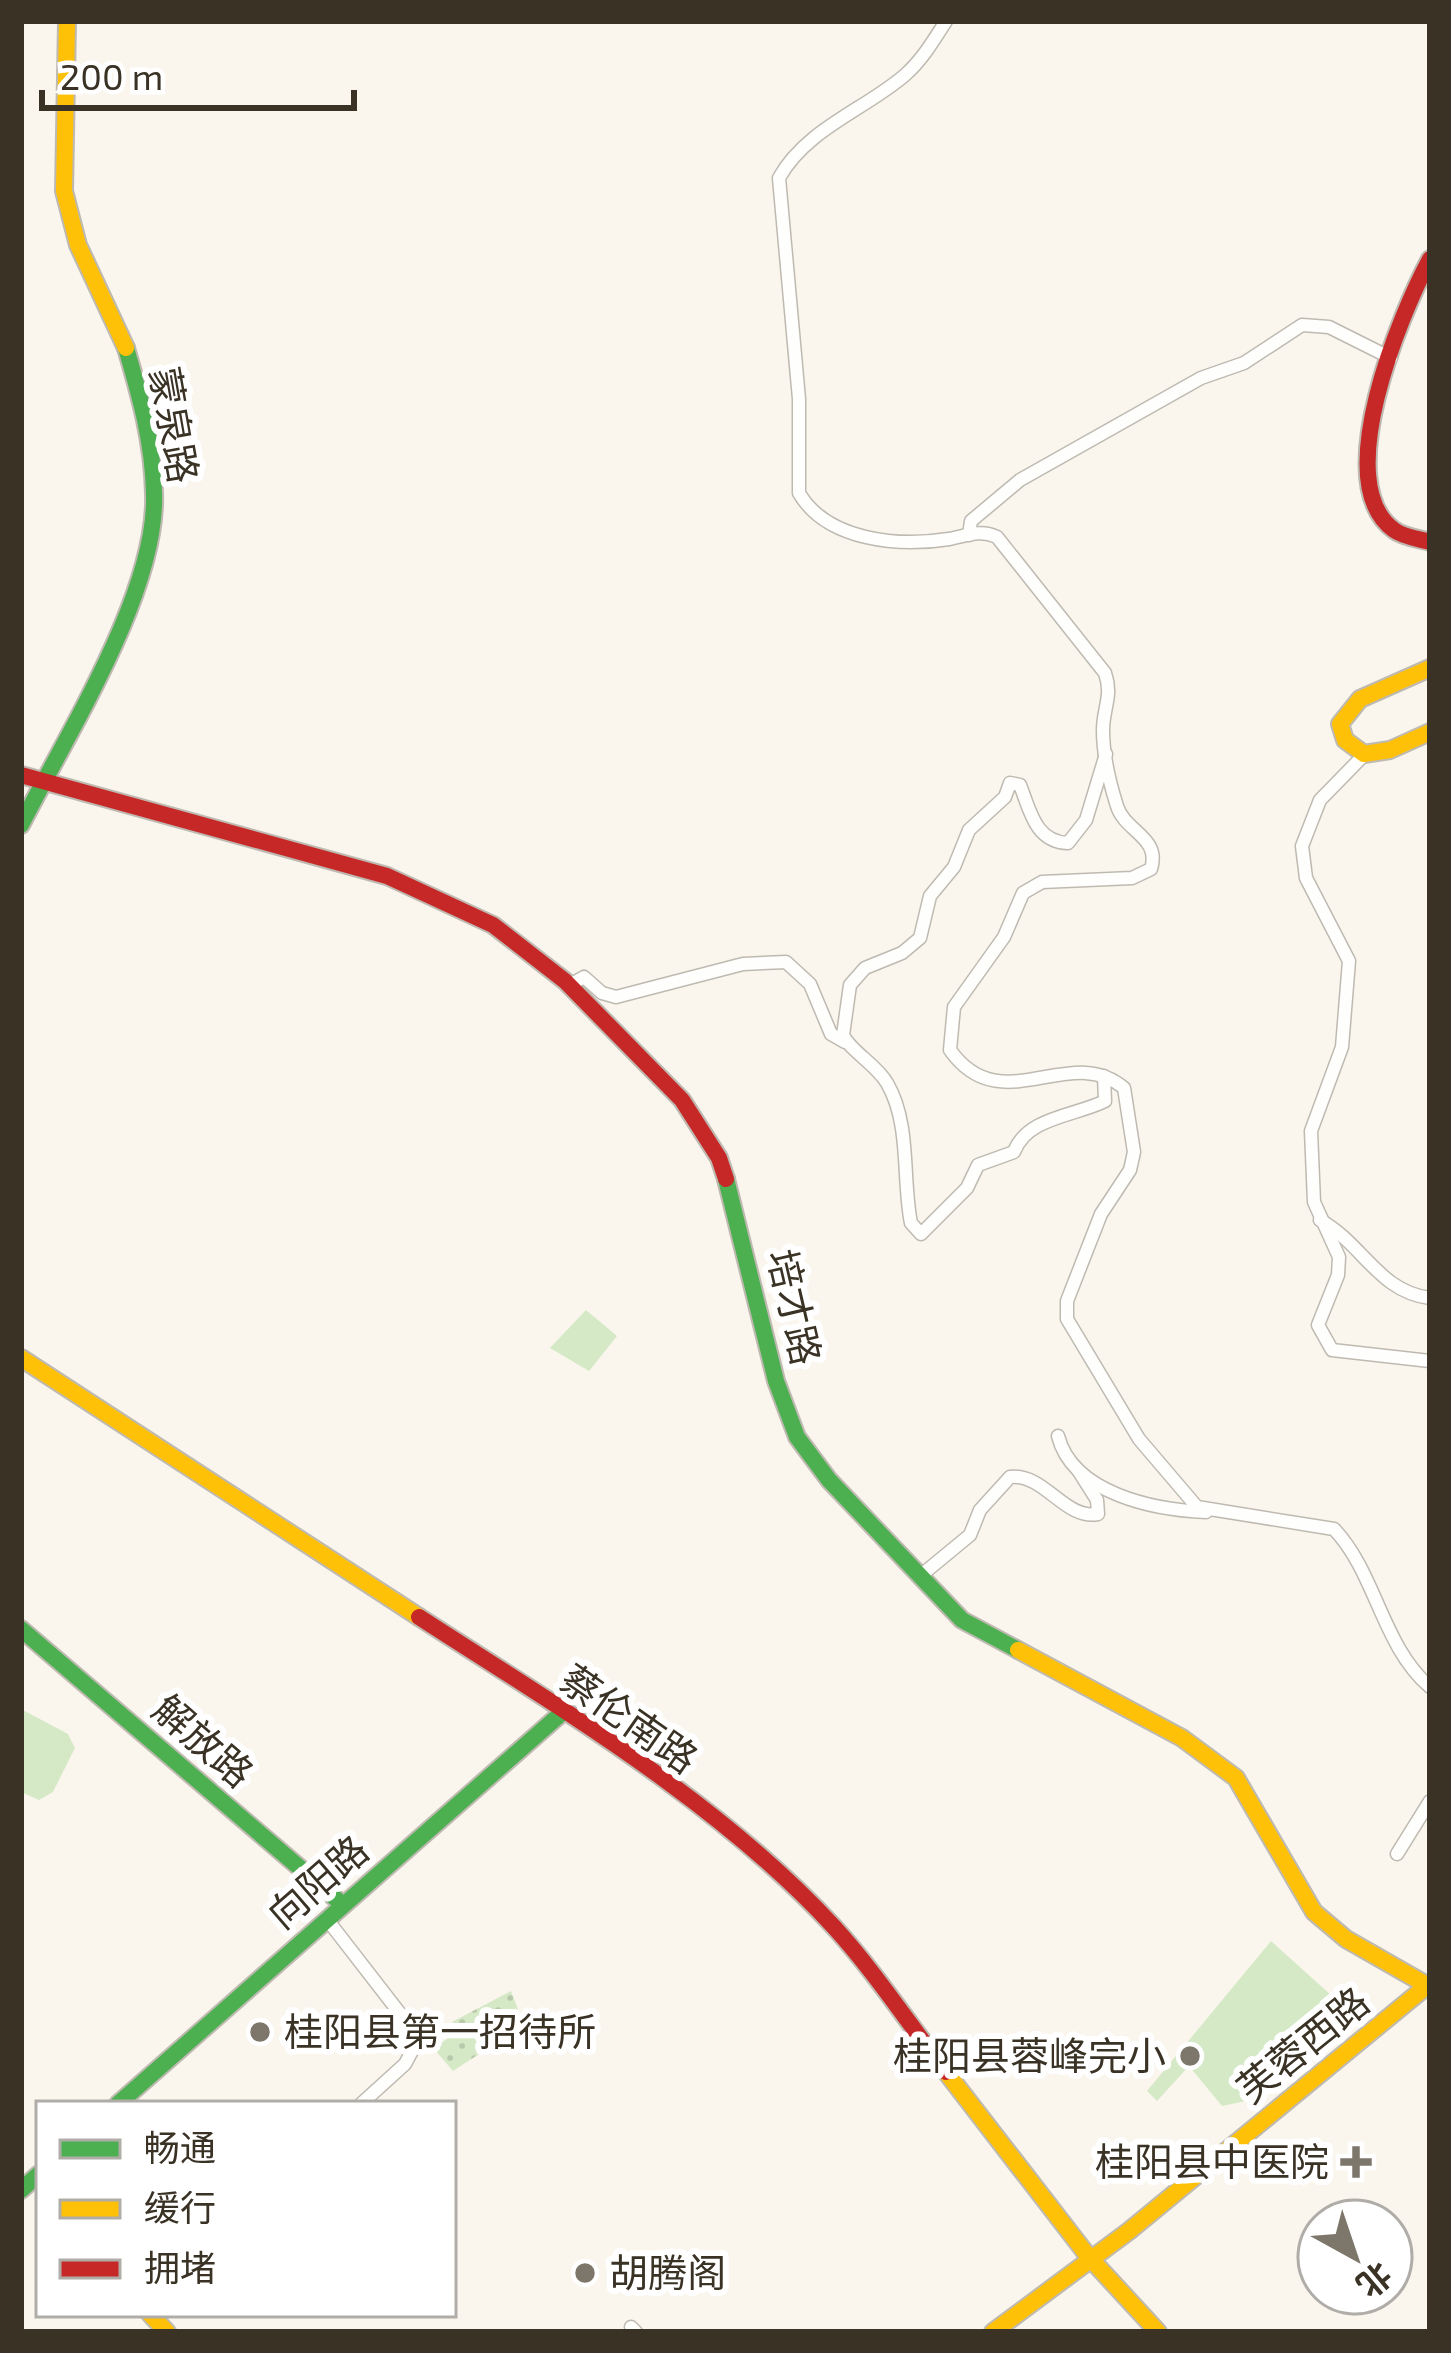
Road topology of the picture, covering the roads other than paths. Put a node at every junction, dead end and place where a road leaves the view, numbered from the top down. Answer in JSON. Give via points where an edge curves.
{"nodes":[{"id":1,"x":67,"y":21,"type":"edge"},
{"id":2,"x":946,"y":21,"type":"edge"},
{"id":3,"x":1430,"y":259,"type":"edge"},
{"id":4,"x":1391,"y":358,"type":"junction"},
{"id":5,"x":969,"y":535,"type":"junction"},
{"id":6,"x":1430,"y":542,"type":"edge"},
{"id":7,"x":1430,"y":668,"type":"edge"},
{"id":8,"x":1430,"y":732,"type":"edge"},
{"id":9,"x":1106,"y":754,"type":"junction"},
{"id":10,"x":1364,"y":755,"type":"junction"},
{"id":11,"x":21,"y":775,"type":"edge"},
{"id":12,"x":42,"y":783,"type":"junction"},
{"id":13,"x":21,"y":825,"type":"edge"},
{"id":14,"x":570,"y":985,"type":"junction"},
{"id":15,"x":845,"y":1042,"type":"junction"},
{"id":16,"x":1104,"y":1076,"type":"junction"},
{"id":17,"x":1320,"y":1220,"type":"junction"},
{"id":18,"x":1430,"y":1298,"type":"edge"},
{"id":19,"x":21,"y":1358,"type":"edge"},
{"id":20,"x":1430,"y":1361,"type":"edge"},
{"id":21,"x":1058,"y":1436,"type":"dead end"},
{"id":22,"x":1078,"y":1470,"type":"junction"},
{"id":23,"x":1213,"y":1513,"type":"junction"},
{"id":24,"x":919,"y":1577,"type":"junction"},
{"id":25,"x":21,"y":1629,"type":"edge"},
{"id":26,"x":1430,"y":1688,"type":"edge"},
{"id":27,"x":563,"y":1711,"type":"junction"},
{"id":28,"x":1430,"y":1801,"type":"edge"},
{"id":29,"x":1397,"y":1854,"type":"dead end"},
{"id":30,"x":342,"y":1904,"type":"junction"},
{"id":31,"x":326,"y":1918,"type":"junction"},
{"id":32,"x":1429,"y":1986,"type":"edge"},
{"id":33,"x":121,"y":2101,"type":"edge"},
{"id":34,"x":364,"y":2101,"type":"edge"},
{"id":35,"x":1088,"y":2256,"type":"junction"},
{"id":36,"x":993,"y":2332,"type":"edge"},
{"id":37,"x":1157,"y":2332,"type":"edge"}],
"edges":[{"from":1,"to":12,"type":"street","name":"蒙泉路","via":[[68,210],[129,357],[151,438],[155,498],[135,598]]},
{"from":2,"to":5,"type":"street","via":[[904,76],[787,164],[776,192],[799,398],[799,493],[826,524],[869,537],[928,542]]},
{"from":3,"to":4,"type":"street","via":[[1403,310]]},
{"from":4,"to":5,"type":"street","via":[[1329,327],[1302,325],[1020,480],[971,521]]},
{"from":4,"to":6,"type":"street","via":[[1367,455],[1368,491],[1389,526]]},
{"from":5,"to":9,"type":"street","via":[[997,537],[1105,673]]},
{"from":7,"to":10,"type":"street","via":[[1347,710],[1342,738]]},
{"from":8,"to":10,"type":"street"},
{"from":9,"to":15,"type":"street","via":[[1086,820],[1068,843],[1037,827],[1019,785],[1010,783],[969,830],[930,896],[920,938],[850,985]]},
{"from":9,"to":16,"type":"street","via":[[1118,809],[1153,850],[1151,869],[1132,878],[1071,877],[1022,892],[947,1033],[961,1066],[994,1082]]},
{"from":10,"to":17,"type":"street","via":[[1320,800],[1302,846],[1306,878],[1349,962],[1342,1047],[1311,1131]]},
{"from":11,"to":12,"type":"street","name":"培才路"},
{"from":12,"to":13,"type":"street","name":"蒙泉路"},
{"from":12,"to":14,"type":"street","name":"培才路","via":[[387,876],[493,925]]},
{"from":14,"to":15,"type":"street","via":[[584,977],[616,997],[742,964],[786,962],[810,984],[831,1034]]},
{"from":14,"to":24,"type":"street","name":"培才路","via":[[682,1100],[719,1158],[797,1437]]},
{"from":15,"to":16,"type":"street","via":[[868,1058],[893,1094],[911,1223],[921,1234],[979,1165],[1014,1152],[1037,1126],[1105,1101]]},
{"from":16,"to":23,"type":"street","via":[[1124,1088],[1134,1152],[1101,1214],[1067,1319],[1169,1480]]},
{"from":17,"to":18,"type":"street","via":[[1352,1240],[1390,1284]]},
{"from":17,"to":20,"type":"street","via":[[1339,1256],[1319,1313],[1325,1344],[1388,1361]]},
{"from":19,"to":27,"type":"street","name":"蔡伦南路"},
{"from":21,"to":22,"type":"street"},
{"from":22,"to":23,"type":"street","via":[[1127,1497]]},
{"from":22,"to":24,"type":"street","via":[[1097,1514],[1074,1511],[1034,1482],[1010,1477],[970,1535]]},
{"from":23,"to":26,"type":"street","via":[[1334,1528]]},
{"from":24,"to":32,"type":"street","name":"培才路","via":[[962,1620],[1182,1738],[1236,1778],[1314,1912]]},
{"from":25,"to":30,"type":"street","name":"解放路"},
{"from":27,"to":30,"type":"street","name":"向阳路"},
{"from":27,"to":35,"type":"street","name":"蔡伦南路","via":[[704,1814],[836,1930]]},
{"from":28,"to":29,"type":"street"},
{"from":30,"to":31,"type":"street","name":"向阳路"},
{"from":31,"to":33,"type":"street","name":"向阳路"},
{"from":31,"to":34,"type":"street","via":[[419,2038],[405,2064]]},
{"from":32,"to":35,"type":"street","name":"芙蓉西路"},
{"from":35,"to":36,"type":"street","name":"芙蓉西路"},
{"from":35,"to":37,"type":"street","name":"蔡伦南路"}]}
